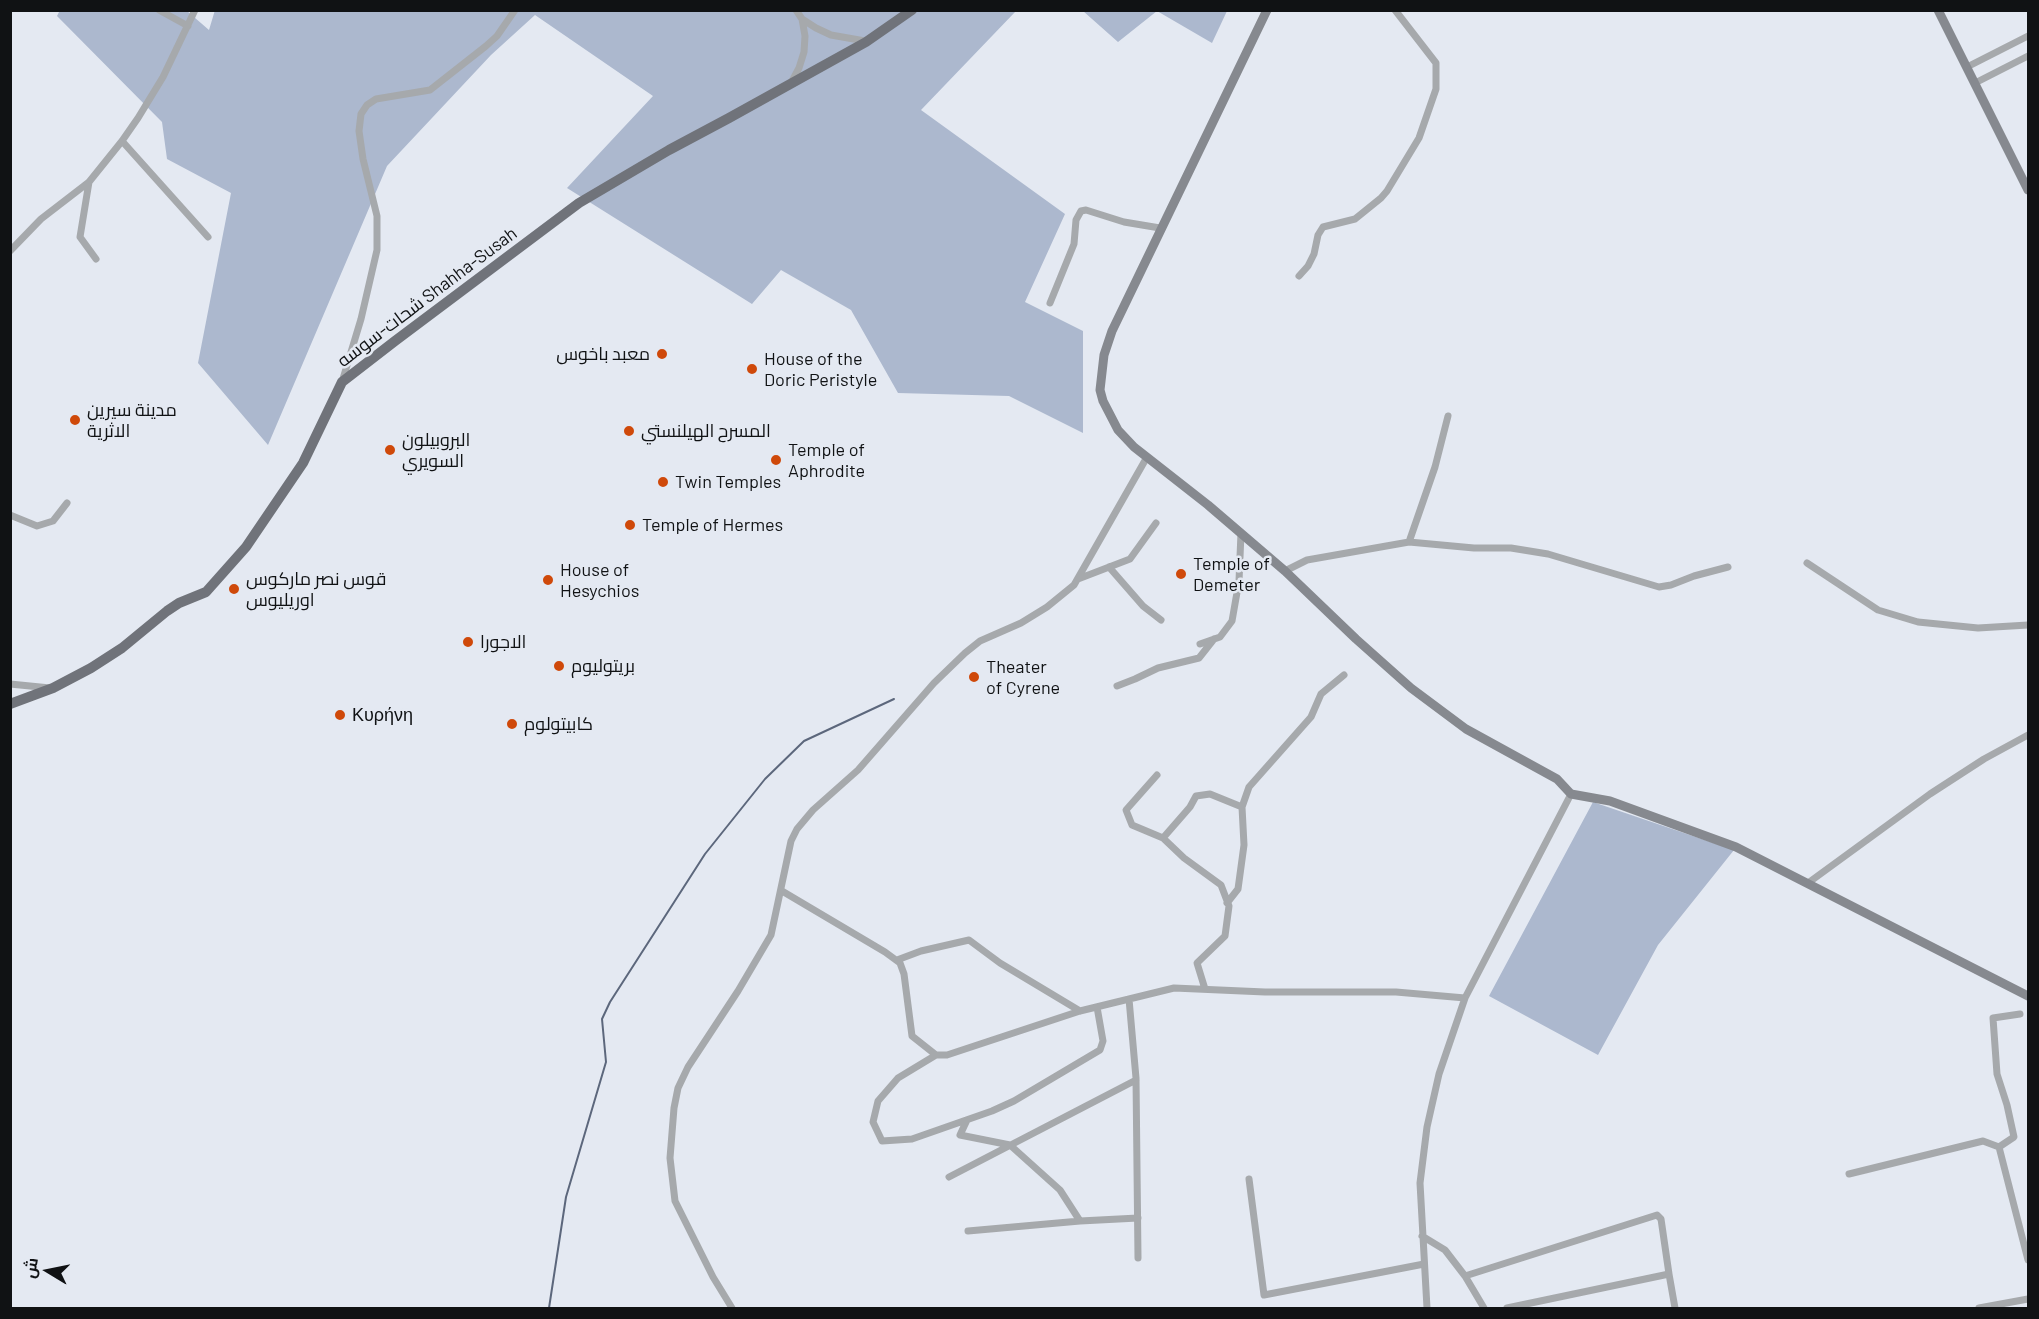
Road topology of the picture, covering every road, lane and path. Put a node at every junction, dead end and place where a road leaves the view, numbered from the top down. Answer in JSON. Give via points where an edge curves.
{"nodes":[{"id":1,"x":159,"y":10,"type":"edge"},
{"id":2,"x":195,"y":10,"type":"edge"},
{"id":3,"x":515,"y":10,"type":"edge"},
{"id":4,"x":796,"y":10,"type":"edge"},
{"id":5,"x":912,"y":10,"type":"edge"},
{"id":6,"x":1267,"y":10,"type":"edge"},
{"id":7,"x":1395,"y":10,"type":"edge"},
{"id":8,"x":1938,"y":10,"type":"edge"},
{"id":9,"x":802,"y":20,"type":"junction"},
{"id":10,"x":189,"y":26,"type":"junction"},
{"id":11,"x":2028,"y":36,"type":"edge"},
{"id":12,"x":866,"y":42,"type":"junction"},
{"id":13,"x":2028,"y":56,"type":"edge"},
{"id":14,"x":1967,"y":67,"type":"junction"},
{"id":15,"x":792,"y":83,"type":"junction"},
{"id":16,"x":1975,"y":83,"type":"junction"},
{"id":17,"x":122,"y":141,"type":"junction"},
{"id":18,"x":89,"y":182,"type":"junction"},
{"id":19,"x":2028,"y":190,"type":"edge"},
{"id":20,"x":1160,"y":228,"type":"junction"},
{"id":21,"x":208,"y":237,"type":"dead end"},
{"id":22,"x":10,"y":252,"type":"edge"},
{"id":23,"x":96,"y":259,"type":"dead end"},
{"id":24,"x":1299,"y":276,"type":"dead end"},
{"id":25,"x":1050,"y":303,"type":"dead end"},
{"id":26,"x":342,"y":382,"type":"junction"},
{"id":27,"x":1448,"y":416,"type":"dead end"},
{"id":28,"x":1147,"y":458,"type":"junction"},
{"id":29,"x":67,"y":503,"type":"dead end"},
{"id":30,"x":10,"y":515,"type":"edge"},
{"id":31,"x":1156,"y":523,"type":"dead end"},
{"id":32,"x":1241,"y":533,"type":"junction"},
{"id":33,"x":1409,"y":542,"type":"junction"},
{"id":34,"x":1807,"y":563,"type":"dead end"},
{"id":35,"x":1109,"y":567,"type":"junction"},
{"id":36,"x":1728,"y":567,"type":"dead end"},
{"id":37,"x":1285,"y":571,"type":"junction"},
{"id":38,"x":1078,"y":579,"type":"junction"},
{"id":39,"x":1161,"y":620,"type":"dead end"},
{"id":40,"x":2028,"y":625,"type":"edge"},
{"id":41,"x":1214,"y":639,"type":"junction"},
{"id":42,"x":1200,"y":644,"type":"dead end"},
{"id":43,"x":1344,"y":675,"type":"dead end"},
{"id":44,"x":10,"y":684,"type":"edge"},
{"id":45,"x":1117,"y":686,"type":"dead end"},
{"id":46,"x":53,"y":688,"type":"junction"},
{"id":47,"x":10,"y":704,"type":"edge"},
{"id":48,"x":2028,"y":735,"type":"edge"},
{"id":49,"x":1157,"y":775,"type":"dead end"},
{"id":50,"x":1571,"y":794,"type":"junction"},
{"id":51,"x":1242,"y":807,"type":"junction"},
{"id":52,"x":1163,"y":838,"type":"junction"},
{"id":53,"x":1808,"y":883,"type":"junction"},
{"id":54,"x":782,"y":891,"type":"junction"},
{"id":55,"x":1227,"y":903,"type":"junction"},
{"id":56,"x":897,"y":960,"type":"junction"},
{"id":57,"x":1205,"y":989,"type":"junction"},
{"id":58,"x":2028,"y":996,"type":"edge"},
{"id":59,"x":1465,"y":998,"type":"junction"},
{"id":60,"x":1129,"y":999,"type":"junction"},
{"id":61,"x":1097,"y":1007,"type":"junction"},
{"id":62,"x":1080,"y":1011,"type":"junction"},
{"id":63,"x":2020,"y":1014,"type":"dead end"},
{"id":64,"x":936,"y":1055,"type":"junction"},
{"id":65,"x":1136,"y":1080,"type":"junction"},
{"id":66,"x":967,"y":1120,"type":"junction"},
{"id":67,"x":1010,"y":1145,"type":"junction"},
{"id":68,"x":1999,"y":1147,"type":"junction"},
{"id":69,"x":1849,"y":1174,"type":"dead end"},
{"id":70,"x":949,"y":1177,"type":"dead end"},
{"id":71,"x":1249,"y":1179,"type":"dead end"},
{"id":72,"x":1138,"y":1218,"type":"junction"},
{"id":73,"x":1080,"y":1221,"type":"junction"},
{"id":74,"x":968,"y":1231,"type":"dead end"},
{"id":75,"x":1422,"y":1236,"type":"junction"},
{"id":76,"x":1138,"y":1258,"type":"dead end"},
{"id":77,"x":2028,"y":1260,"type":"edge"},
{"id":78,"x":1424,"y":1264,"type":"junction"},
{"id":79,"x":1669,"y":1274,"type":"junction"},
{"id":80,"x":1465,"y":1276,"type":"junction"},
{"id":81,"x":2028,"y":1299,"type":"edge"},
{"id":82,"x":732,"y":1308,"type":"edge"},
{"id":83,"x":1427,"y":1308,"type":"edge"},
{"id":84,"x":1484,"y":1308,"type":"edge"},
{"id":85,"x":1507,"y":1308,"type":"edge"},
{"id":86,"x":1675,"y":1308,"type":"edge"},
{"id":87,"x":1980,"y":1308,"type":"edge"}],
"edges":[{"from":1,"to":10,"type":"street"},
{"from":2,"to":10,"type":"street"},
{"from":3,"to":26,"type":"street","via":[[486,46],[430,90],[376,99],[361,114],[358,131],[376,216],[377,250]]},
{"from":4,"to":9,"type":"street"},
{"from":5,"to":12,"type":"main road","name":"شحات-سوسه Shahha-Susah"},
{"from":6,"to":20,"type":"main road"},
{"from":7,"to":24,"type":"street","via":[[1436,63],[1436,89],[1419,138],[1381,198],[1355,219],[1323,227],[1314,254]]},
{"from":8,"to":14,"type":"main road"},
{"from":9,"to":12,"type":"street","via":[[831,35]]},
{"from":9,"to":15,"type":"street","via":[[804,52]]},
{"from":10,"to":17,"type":"street"},
{"from":11,"to":14,"type":"street"},
{"from":12,"to":15,"type":"main road","name":"شحات-سوسه Shahha-Susah"},
{"from":13,"to":16,"type":"street"},
{"from":14,"to":16,"type":"main road"},
{"from":15,"to":26,"type":"main road","name":"شحات-سوسه Shahha-Susah","via":[[579,203]]},
{"from":16,"to":19,"type":"main road"},
{"from":17,"to":18,"type":"street"},
{"from":17,"to":21,"type":"street"},
{"from":18,"to":22,"type":"street","via":[[41,219]]},
{"from":18,"to":23,"type":"street","via":[[80,237]]},
{"from":20,"to":25,"type":"street","via":[[1081,211],[1076,220],[1074,244]]},
{"from":20,"to":28,"type":"main road","via":[[1112,331],[1100,379],[1103,401],[1111,418],[1125,439]]},
{"from":26,"to":46,"type":"main road","name":"شحات-سوسه Shahha-Susah","via":[[303,463],[263,523],[212,586],[200,596],[166,611],[91,669]]},
{"from":27,"to":33,"type":"street"},
{"from":28,"to":32,"type":"main road"},
{"from":28,"to":38,"type":"street"},
{"from":29,"to":30,"type":"street","via":[[53,521],[37,526]]},
{"from":31,"to":35,"type":"street","via":[[1130,559]]},
{"from":32,"to":37,"type":"main road"},
{"from":32,"to":41,"type":"street","via":[[1232,621],[1220,638]]},
{"from":33,"to":36,"type":"street","via":[[1548,554],[1659,587]]},
{"from":33,"to":37,"type":"street","via":[[1307,560]]},
{"from":34,"to":40,"type":"street","via":[[1878,610],[1918,622],[1978,628]]},
{"from":35,"to":38,"type":"street"},
{"from":35,"to":39,"type":"street","via":[[1143,606]]},
{"from":37,"to":50,"type":"main road","via":[[1429,702],[1466,729],[1557,779]]},
{"from":38,"to":54,"type":"street","via":[[1047,608],[980,641],[965,653],[858,770],[813,810],[791,841]]},
{"from":41,"to":42,"type":"street"},
{"from":41,"to":45,"type":"street","via":[[1199,658],[1158,668]]},
{"from":43,"to":51,"type":"street","via":[[1321,694],[1311,717],[1248,787]]},
{"from":44,"to":46,"type":"street"},
{"from":46,"to":47,"type":"main road","name":"شحات-سوسه Shahha-Susah"},
{"from":48,"to":53,"type":"street","via":[[1930,794]]},
{"from":49,"to":52,"type":"street","via":[[1126,810],[1132,825]]},
{"from":50,"to":53,"type":"main road","via":[[1610,801],[1736,847]]},
{"from":50,"to":59,"type":"street"},
{"from":51,"to":52,"type":"street","via":[[1210,794],[1196,796]]},
{"from":51,"to":55,"type":"street","via":[[1244,845],[1238,889]]},
{"from":52,"to":55,"type":"street","via":[[1221,885]]},
{"from":53,"to":58,"type":"main road"},
{"from":54,"to":56,"type":"street"},
{"from":54,"to":82,"type":"street","via":[[771,935],[688,1067],[674,1108],[670,1158],[675,1201]]},
{"from":55,"to":57,"type":"street","via":[[1226,936],[1197,963]]},
{"from":56,"to":62,"type":"street","via":[[969,940]]},
{"from":56,"to":64,"type":"street","via":[[904,974],[912,1036]]},
{"from":57,"to":59,"type":"street","via":[[1396,992]]},
{"from":57,"to":60,"type":"street","via":[[1174,988]]},
{"from":59,"to":75,"type":"street","via":[[1439,1074],[1427,1127],[1420,1183]]},
{"from":60,"to":61,"type":"street"},
{"from":60,"to":65,"type":"street"},
{"from":61,"to":62,"type":"street"},
{"from":61,"to":66,"type":"street","via":[[1101,1049],[1014,1101]]},
{"from":62,"to":64,"type":"street","via":[[947,1055]]},
{"from":63,"to":68,"type":"street","via":[[1993,1018],[1997,1074],[2014,1137]]},
{"from":64,"to":66,"type":"street","via":[[898,1078],[883,1093],[874,1114],[874,1127],[882,1141],[912,1139]]},
{"from":65,"to":67,"type":"street"},
{"from":65,"to":72,"type":"street"},
{"from":66,"to":67,"type":"street","via":[[960,1135]]},
{"from":67,"to":70,"type":"street"},
{"from":67,"to":73,"type":"street","via":[[1060,1190]]},
{"from":68,"to":69,"type":"street","via":[[1983,1141]]},
{"from":68,"to":77,"type":"street"},
{"from":71,"to":78,"type":"street","via":[[1264,1295]]},
{"from":72,"to":73,"type":"street"},
{"from":72,"to":76,"type":"street"},
{"from":73,"to":74,"type":"street"},
{"from":75,"to":78,"type":"street"},
{"from":75,"to":80,"type":"street","via":[[1445,1250]]},
{"from":78,"to":83,"type":"street"},
{"from":79,"to":80,"type":"street","via":[[1661,1219],[1657,1215]]},
{"from":79,"to":85,"type":"street"},
{"from":79,"to":86,"type":"street"},
{"from":80,"to":84,"type":"street"},
{"from":81,"to":87,"type":"street"}]}
